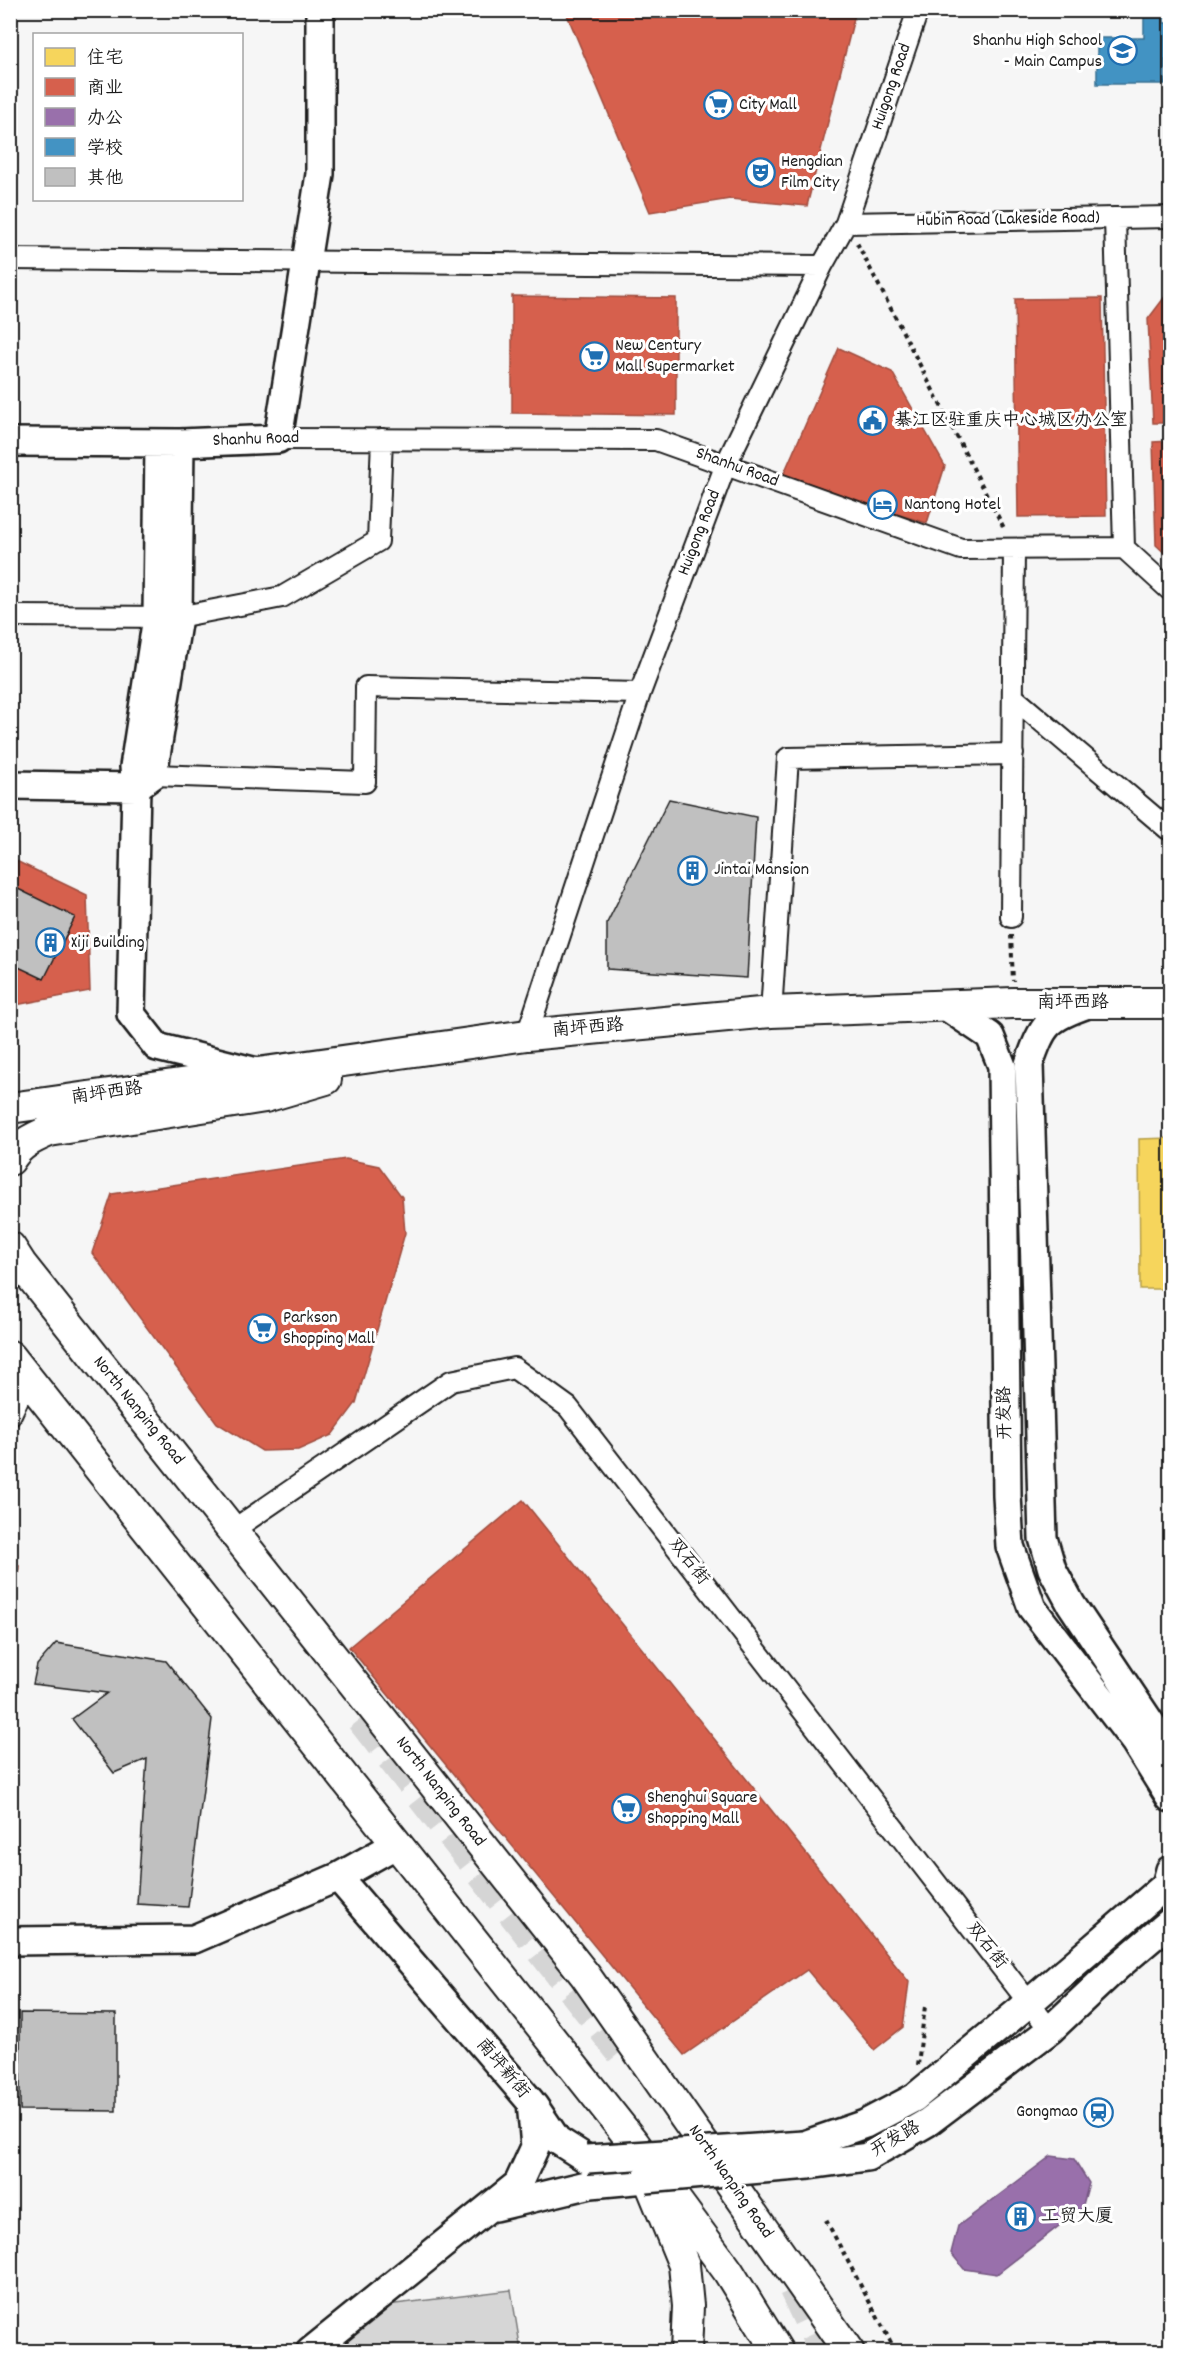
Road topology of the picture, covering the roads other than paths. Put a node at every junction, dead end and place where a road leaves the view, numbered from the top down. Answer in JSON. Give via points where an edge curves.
{"nodes":[{"id":1,"x":320,"y":10,"type":"edge"},
{"id":2,"x":918,"y":10,"type":"edge"},
{"id":3,"x":1115,"y":218,"type":"junction"},
{"id":4,"x":1170,"y":218,"type":"edge"},
{"id":5,"x":846,"y":223,"type":"junction"},
{"id":6,"x":10,"y":259,"type":"edge"},
{"id":7,"x":306,"y":262,"type":"junction"},
{"id":8,"x":822,"y":266,"type":"junction"},
{"id":9,"x":278,"y":439,"type":"junction"},
{"id":10,"x":382,"y":439,"type":"junction"},
{"id":11,"x":10,"y":442,"type":"edge"},
{"id":12,"x":169,"y":443,"type":"junction"},
{"id":13,"x":726,"y":464,"type":"junction"},
{"id":14,"x":1124,"y":548,"type":"junction"},
{"id":15,"x":1014,"y":549,"type":"junction"},
{"id":16,"x":1170,"y":590,"type":"edge"},
{"id":17,"x":10,"y":616,"type":"edge"},
{"id":18,"x":167,"y":617,"type":"junction"},
{"id":19,"x":640,"y":693,"type":"junction"},
{"id":20,"x":1013,"y":697,"type":"junction"},
{"id":21,"x":1013,"y":754,"type":"junction"},
{"id":22,"x":141,"y":776,"type":"junction"},
{"id":23,"x":10,"y":785,"type":"edge"},
{"id":24,"x":1170,"y":826,"type":"edge"},
{"id":25,"x":1011,"y":917,"type":"road end"},
{"id":26,"x":1090,"y":1003,"type":"junction"},
{"id":27,"x":1170,"y":1003,"type":"edge"},
{"id":28,"x":944,"y":1005,"type":"junction"},
{"id":29,"x":771,"y":1012,"type":"junction"},
{"id":30,"x":527,"y":1035,"type":"junction"},
{"id":31,"x":423,"y":1050,"type":"junction"},
{"id":32,"x":262,"y":1073,"type":"junction"},
{"id":33,"x":10,"y":1099,"type":"edge"},
{"id":34,"x":66,"y":1100,"type":"junction"},
{"id":35,"x":10,"y":1108,"type":"edge"},
{"id":36,"x":10,"y":1160,"type":"edge"},
{"id":37,"x":10,"y":1247,"type":"edge"},
{"id":38,"x":20,"y":1367,"type":"edge"},
{"id":39,"x":10,"y":1416,"type":"edge"},
{"id":40,"x":233,"y":1530,"type":"junction"},
{"id":41,"x":1170,"y":1752,"type":"edge"},
{"id":42,"x":1170,"y":1798,"type":"edge"},
{"id":43,"x":396,"y":1844,"type":"junction"},
{"id":44,"x":1170,"y":1870,"type":"edge"},
{"id":45,"x":338,"y":1876,"type":"junction"},
{"id":46,"x":1170,"y":1922,"type":"edge"},
{"id":47,"x":10,"y":1941,"type":"edge"},
{"id":48,"x":1030,"y":2002,"type":"junction"},
{"id":49,"x":1050,"y":2030,"type":"junction"},
{"id":50,"x":531,"y":2102,"type":"junction"},
{"id":51,"x":633,"y":2142,"type":"junction"},
{"id":52,"x":806,"y":2155,"type":"junction"},
{"id":53,"x":482,"y":2211,"type":"junction"},
{"id":54,"x":310,"y":2352,"type":"edge"},
{"id":55,"x":686,"y":2352,"type":"edge"},
{"id":56,"x":778,"y":2352,"type":"edge"},
{"id":57,"x":849,"y":2352,"type":"edge"}],
"edges":[{"from":1,"to":7,"type":"street","via":[[320,174]]},
{"from":2,"to":5,"type":"street","name":"Huigong Road"},
{"from":3,"to":4,"type":"street","name":"Hubin Road (Lakeside Road)"},
{"from":3,"to":5,"type":"street","name":"Hubin Road (Lakeside Road)"},
{"from":3,"to":14,"type":"street"},
{"from":5,"to":8,"type":"street","name":"Huigong Road"},
{"from":6,"to":7,"type":"street"},
{"from":7,"to":8,"type":"street"},
{"from":7,"to":9,"type":"street"},
{"from":8,"to":13,"type":"street","name":"Huigong Road"},
{"from":9,"to":10,"type":"street","name":"Shanhu Road"},
{"from":9,"to":12,"type":"street","name":"Shanhu Road"},
{"from":10,"to":13,"type":"street","name":"Shanhu Road","via":[[656,440]]},
{"from":10,"to":18,"type":"street","via":[[378,541],[282,597]]},
{"from":11,"to":12,"type":"street","name":"Shanhu Road"},
{"from":12,"to":18,"type":"street"},
{"from":13,"to":15,"type":"street","name":"Shanhu Road","via":[[961,549]]},
{"from":13,"to":19,"type":"street","name":"Huigong Road"},
{"from":14,"to":15,"type":"street","name":"Shanhu Road"},
{"from":14,"to":16,"type":"street"},
{"from":15,"to":20,"type":"street"},
{"from":17,"to":18,"type":"street"},
{"from":18,"to":22,"type":"street"},
{"from":19,"to":22,"type":"street","via":[[366,687],[365,782]]},
{"from":19,"to":30,"type":"street","name":"Huigong Road"},
{"from":20,"to":21,"type":"street"},
{"from":20,"to":24,"type":"street","via":[[1168,829]]},
{"from":21,"to":25,"type":"street"},
{"from":21,"to":29,"type":"street","via":[[788,758]]},
{"from":22,"to":23,"type":"street"},
{"from":22,"to":32,"type":"street","via":[[130,1014],[156,1047]]},
{"from":26,"to":27,"type":"main road","name":"南坪西路"},
{"from":26,"to":28,"type":"main road","name":"南坪西路"},
{"from":26,"to":41,"type":"street","name":"开发路","via":[[1060,1014],[1040,1033],[1029,1064],[1043,1538],[1052,1569],[1071,1604]]},
{"from":28,"to":29,"type":"main road","name":"南坪西路"},
{"from":28,"to":42,"type":"street","name":"开发路","via":[[990,1036],[1002,1066],[1010,1546],[1032,1608],[1135,1742]]},
{"from":29,"to":30,"type":"main road","name":"南坪西路"},
{"from":30,"to":31,"type":"main road","name":"南坪西路"},
{"from":31,"to":32,"type":"main road","name":"南坪西路"},
{"from":31,"to":36,"type":"main road","via":[[265,1097],[50,1131],[29,1139]]},
{"from":32,"to":34,"type":"main road","name":"南坪西路"},
{"from":33,"to":34,"type":"street"},
{"from":34,"to":35,"type":"main road","name":"南坪西路"},
{"from":37,"to":40,"type":"main road","name":"North Nanping Road"},
{"from":38,"to":39,"type":"street"},
{"from":38,"to":43,"type":"main road"},
{"from":40,"to":48,"type":"street","name":"双石街","via":[[451,1381],[514,1368],[568,1407]]},
{"from":40,"to":57,"type":"main road","name":"North Nanping Road","via":[[585,1975]]},
{"from":43,"to":45,"type":"street"},
{"from":43,"to":51,"type":"main road"},
{"from":44,"to":48,"type":"street","name":"开发路","via":[[1166,1885]]},
{"from":45,"to":47,"type":"street","via":[[194,1939]]},
{"from":45,"to":50,"type":"street","name":"南坪新街"},
{"from":46,"to":49,"type":"street","name":"开发路"},
{"from":48,"to":49,"type":"street","name":"双石街"},
{"from":48,"to":52,"type":"street","name":"开发路","via":[[914,2098]]},
{"from":49,"to":52,"type":"street","name":"开发路","via":[[928,2122],[867,2157]]},
{"from":50,"to":52,"type":"street","name":"开发路","bridge":true,"via":[[557,2140],[587,2159]]},
{"from":50,"to":53,"type":"street","name":"南坪新街","via":[[535,2147],[518,2184]]},
{"from":51,"to":55,"type":"main road","via":[[684,2265],[688,2306]]},
{"from":51,"to":56,"type":"main road","via":[[728,2271]]},
{"from":52,"to":53,"type":"street","name":"开发路","bridge":true,"via":[[591,2184]]},
{"from":53,"to":54,"type":"street","name":"南坪新街"}]}
